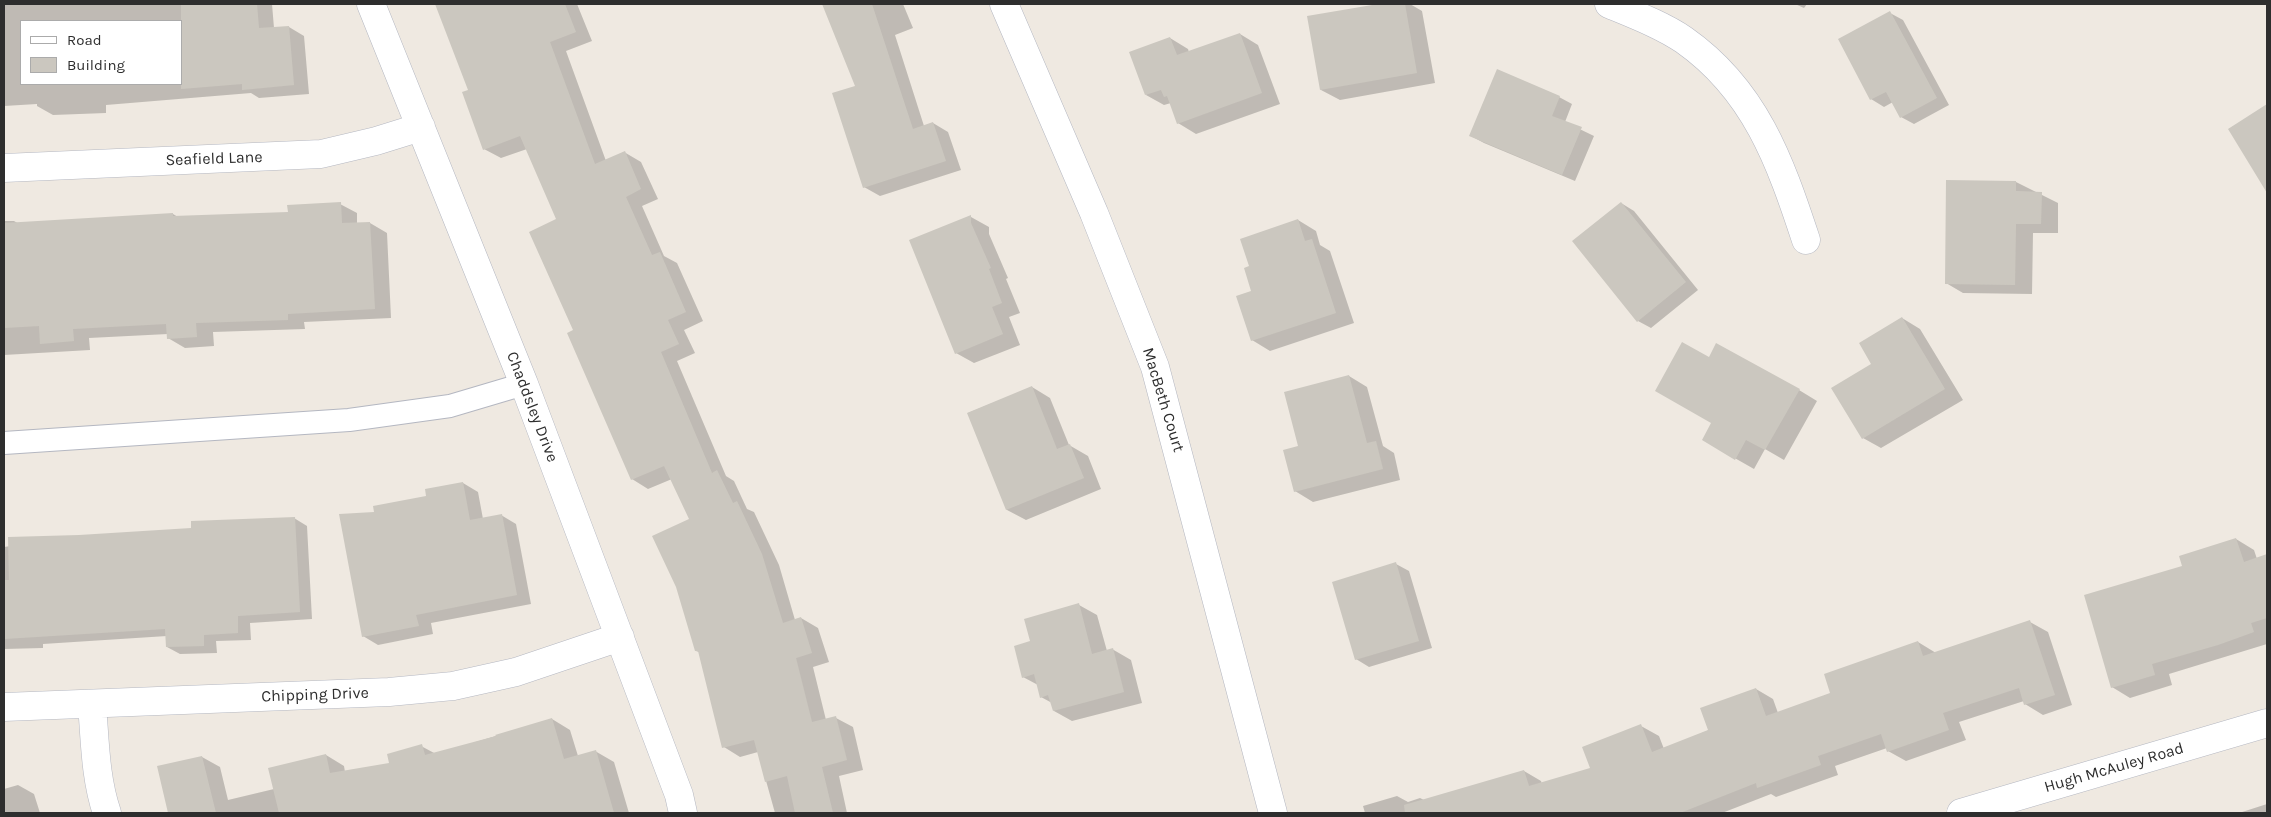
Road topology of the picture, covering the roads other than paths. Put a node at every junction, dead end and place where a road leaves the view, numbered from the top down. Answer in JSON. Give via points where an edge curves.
{"nodes":[{"id":1,"x":370,"y":4,"type":"edge"},
{"id":2,"x":1004,"y":4,"type":"edge"},
{"id":3,"x":1609,"y":4,"type":"edge"},
{"id":4,"x":421,"y":127,"type":"junction"},
{"id":5,"x":4,"y":168,"type":"edge"},
{"id":6,"x":1806,"y":240,"type":"dead end"},
{"id":7,"x":524,"y":384,"type":"junction"},
{"id":8,"x":4,"y":443,"type":"edge"},
{"id":9,"x":620,"y":637,"type":"junction"},
{"id":10,"x":92,"y":704,"type":"junction"},
{"id":11,"x":4,"y":707,"type":"edge"},
{"id":12,"x":2267,"y":723,"type":"edge"},
{"id":13,"x":106,"y":813,"type":"edge"},
{"id":14,"x":684,"y":813,"type":"edge"},
{"id":15,"x":1273,"y":813,"type":"edge"},
{"id":16,"x":1960,"y":813,"type":"edge"}],
"edges":[{"from":1,"to":4,"type":"street","name":"Chaddsley Drive"},
{"from":2,"to":15,"type":"street","name":"MacBeth Court","via":[[1094,213],[1155,367]]},
{"from":3,"to":6,"type":"street","via":[[1683,40],[1743,96],[1766,134],[1789,187]]},
{"from":4,"to":5,"type":"street","name":"Seafield Lane","via":[[320,154]]},
{"from":4,"to":7,"type":"street","name":"Chaddsley Drive"},
{"from":7,"to":8,"type":"lane","via":[[450,406],[349,420]]},
{"from":7,"to":9,"type":"street","name":"Chaddsley Drive"},
{"from":9,"to":10,"type":"street","name":"Chipping Drive","via":[[516,672],[452,686],[390,692]]},
{"from":9,"to":14,"type":"street","name":"Chaddsley Drive"},
{"from":10,"to":11,"type":"street","name":"Chipping Drive"},
{"from":10,"to":13,"type":"street"},
{"from":12,"to":16,"type":"street","name":"Hugh McAuley Road"}]}
